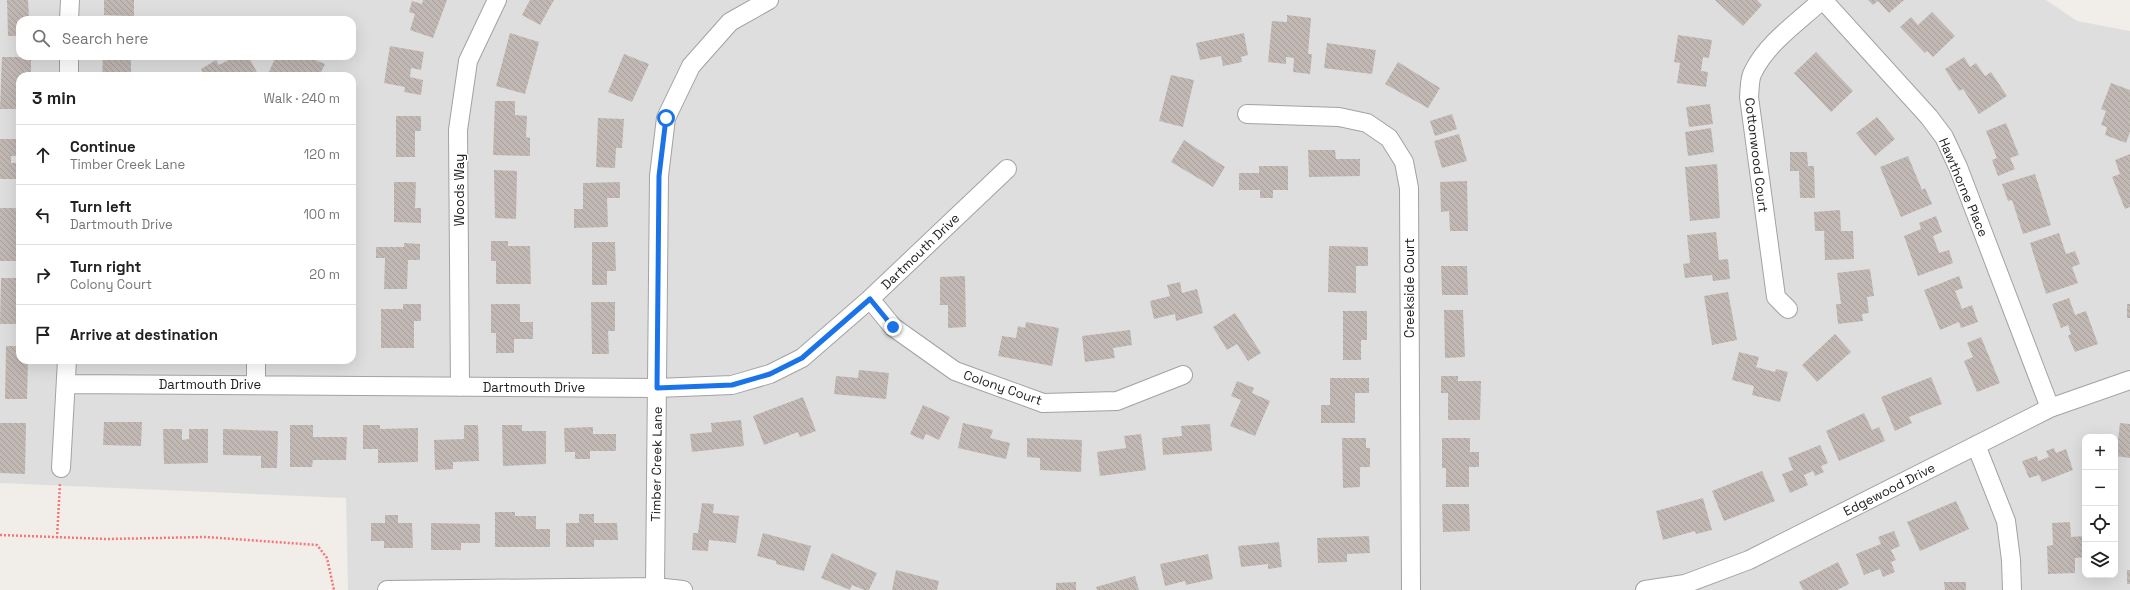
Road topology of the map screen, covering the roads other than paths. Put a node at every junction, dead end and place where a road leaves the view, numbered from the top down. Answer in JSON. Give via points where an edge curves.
{"nodes":[{"id":1,"x":70,"y":0,"type":"edge"},
{"id":2,"x":496,"y":0,"type":"edge"},
{"id":3,"x":769,"y":0,"type":"edge"},
{"id":4,"x":1822,"y":0,"type":"edge"},
{"id":5,"x":69,"y":16,"type":"edge"},
{"id":6,"x":69,"y":60,"type":"edge"},
{"id":7,"x":69,"y":72,"type":"edge"},
{"id":8,"x":1248,"y":114,"type":"dead end"},
{"id":9,"x":1007,"y":169,"type":"dead end"},
{"id":10,"x":870,"y":299,"type":"junction"},
{"id":11,"x":1788,"y":309,"type":"dead end"},
{"id":12,"x":67,"y":364,"type":"edge"},
{"id":13,"x":256,"y":364,"type":"edge"},
{"id":14,"x":1183,"y":375,"type":"dead end"},
{"id":15,"x":2130,"y":380,"type":"edge"},
{"id":16,"x":67,"y":384,"type":"junction"},
{"id":17,"x":256,"y":385,"type":"junction"},
{"id":18,"x":460,"y":387,"type":"junction"},
{"id":19,"x":657,"y":388,"type":"junction"},
{"id":20,"x":2050,"y":408,"type":"junction"},
{"id":21,"x":1976,"y":445,"type":"junction"},
{"id":22,"x":61,"y":468,"type":"road end"},
{"id":23,"x":655,"y":587,"type":"junction"},
{"id":24,"x":387,"y":590,"type":"edge"},
{"id":25,"x":683,"y":590,"type":"edge"},
{"id":26,"x":1411,"y":590,"type":"edge"},
{"id":27,"x":1645,"y":590,"type":"edge"},
{"id":28,"x":2012,"y":590,"type":"edge"}],
"edges":[{"from":1,"to":5,"type":"street"},
{"from":2,"to":18,"type":"street","name":"Woods Way","via":[[468,61],[458,130]]},
{"from":3,"to":19,"type":"street","name":"Timber Creek Lane","via":[[730,22],[691,66],[666,118],[659,176]]},
{"from":4,"to":11,"type":"street","name":"Cottonwood Court","via":[[1766,51],[1752,73],[1750,84],[1749,97],[1776,297]]},
{"from":4,"to":20,"type":"street","name":"Hawthorne Place","via":[[1929,117],[1944,137],[1958,167]]},
{"from":6,"to":7,"type":"street"},
{"from":8,"to":26,"type":"street","name":"Creekside Court","via":[[1339,117],[1367,123],[1389,138],[1404,162],[1409,188]]},
{"from":9,"to":10,"type":"street","name":"Dartmouth Drive"},
{"from":10,"to":14,"type":"street","name":"Colony Court","via":[[893,327],[955,371],[1043,403],[1117,401]]},
{"from":10,"to":19,"type":"street","name":"Dartmouth Drive","via":[[802,358],[770,374],[732,385]]},
{"from":12,"to":16,"type":"street"},
{"from":13,"to":17,"type":"street"},
{"from":15,"to":20,"type":"street","name":"Edgewood Drive"},
{"from":16,"to":17,"type":"street","name":"Dartmouth Drive"},
{"from":16,"to":22,"type":"street"},
{"from":17,"to":18,"type":"street","name":"Dartmouth Drive"},
{"from":18,"to":19,"type":"street","name":"Dartmouth Drive"},
{"from":19,"to":23,"type":"street","name":"Timber Creek Lane"},
{"from":20,"to":21,"type":"street","name":"Edgewood Drive"},
{"from":21,"to":27,"type":"street","name":"Edgewood Drive","via":[[1749,560],[1686,584]]},
{"from":21,"to":28,"type":"street","via":[[2006,521],[2012,560]]},
{"from":23,"to":24,"type":"street"},
{"from":23,"to":25,"type":"street"}]}
